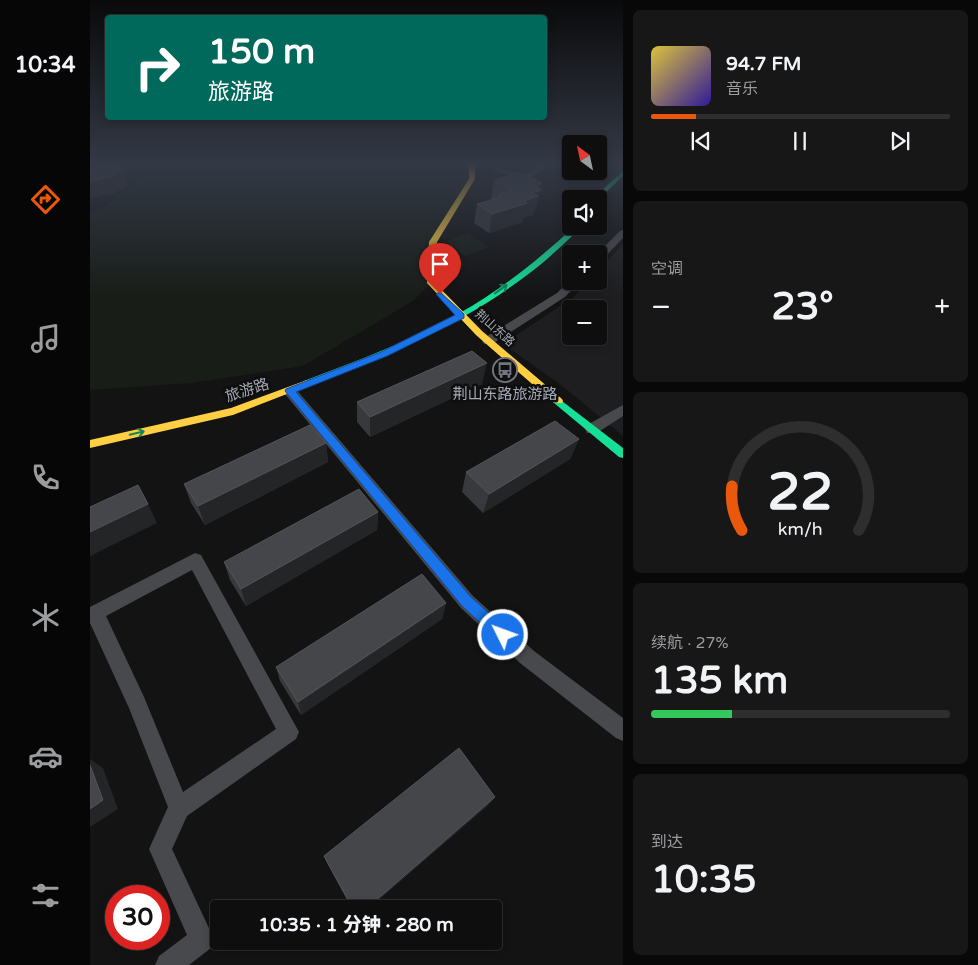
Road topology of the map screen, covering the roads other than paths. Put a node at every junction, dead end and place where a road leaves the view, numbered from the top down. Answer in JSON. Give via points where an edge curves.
{"nodes":[{"id":1,"x":454,"y":208,"type":"edge"},
{"id":2,"x":562,"y":227,"type":"edge"},
{"id":3,"x":623,"y":232,"type":"edge"},
{"id":4,"x":570,"y":235,"type":"edge"},
{"id":5,"x":607,"y":249,"type":"edge"},
{"id":6,"x":530,"y":253,"type":"dead end"},
{"id":7,"x":566,"y":290,"type":"edge"},
{"id":8,"x":463,"y":299,"type":"dead end"},
{"id":9,"x":446,"y":308,"type":"junction"},
{"id":10,"x":461,"y":316,"type":"junction"},
{"id":11,"x":488,"y":341,"type":"junction"},
{"id":12,"x":353,"y":353,"type":"dead end"},
{"id":13,"x":290,"y":384,"type":"junction"},
{"id":14,"x":623,"y":410,"type":"edge"},
{"id":15,"x":592,"y":429,"type":"junction"},
{"id":16,"x":90,"y":444,"type":"edge"},
{"id":17,"x":623,"y":454,"type":"edge"},
{"id":18,"x":92,"y":614,"type":"edge"},
{"id":19,"x":623,"y":730,"type":"edge"},
{"id":20,"x":179,"y":808,"type":"junction"},
{"id":21,"x":168,"y":965,"type":"edge"}],
"edges":[{"from":1,"to":9,"type":"main road","name":"荆山东路","via":[[433,242],[431,283]]},
{"from":2,"to":6,"type":"main road"},
{"from":3,"to":5,"type":"street"},
{"from":10,"to":4,"type":"main road","name":"旅游路","one_way":true},
{"from":7,"to":11,"type":"street"},
{"from":8,"to":9,"type":"main road"},
{"from":9,"to":10,"type":"main road","name":"荆山东路"},
{"from":10,"to":11,"type":"main road","name":"荆山东路"},
{"from":10,"to":13,"type":"main road","name":"旅游路","via":[[384,354]]},
{"from":11,"to":15,"type":"main road","name":"荆山东路"},
{"from":12,"to":13,"type":"main road","name":"旅游路"},
{"from":16,"to":13,"type":"main road","name":"旅游路","one_way":true,"via":[[233,411]]},
{"from":13,"to":19,"type":"street","via":[[467,602],[527,657]]},
{"from":14,"to":15,"type":"street"},
{"from":15,"to":17,"type":"main road","name":"荆山东路"},
{"from":18,"to":20,"type":"street","via":[[137,704]]},
{"from":18,"to":20,"type":"street","via":[[196,560],[289,732]]},
{"from":20,"to":21,"type":"street","via":[[160,849],[202,939]]}]}
